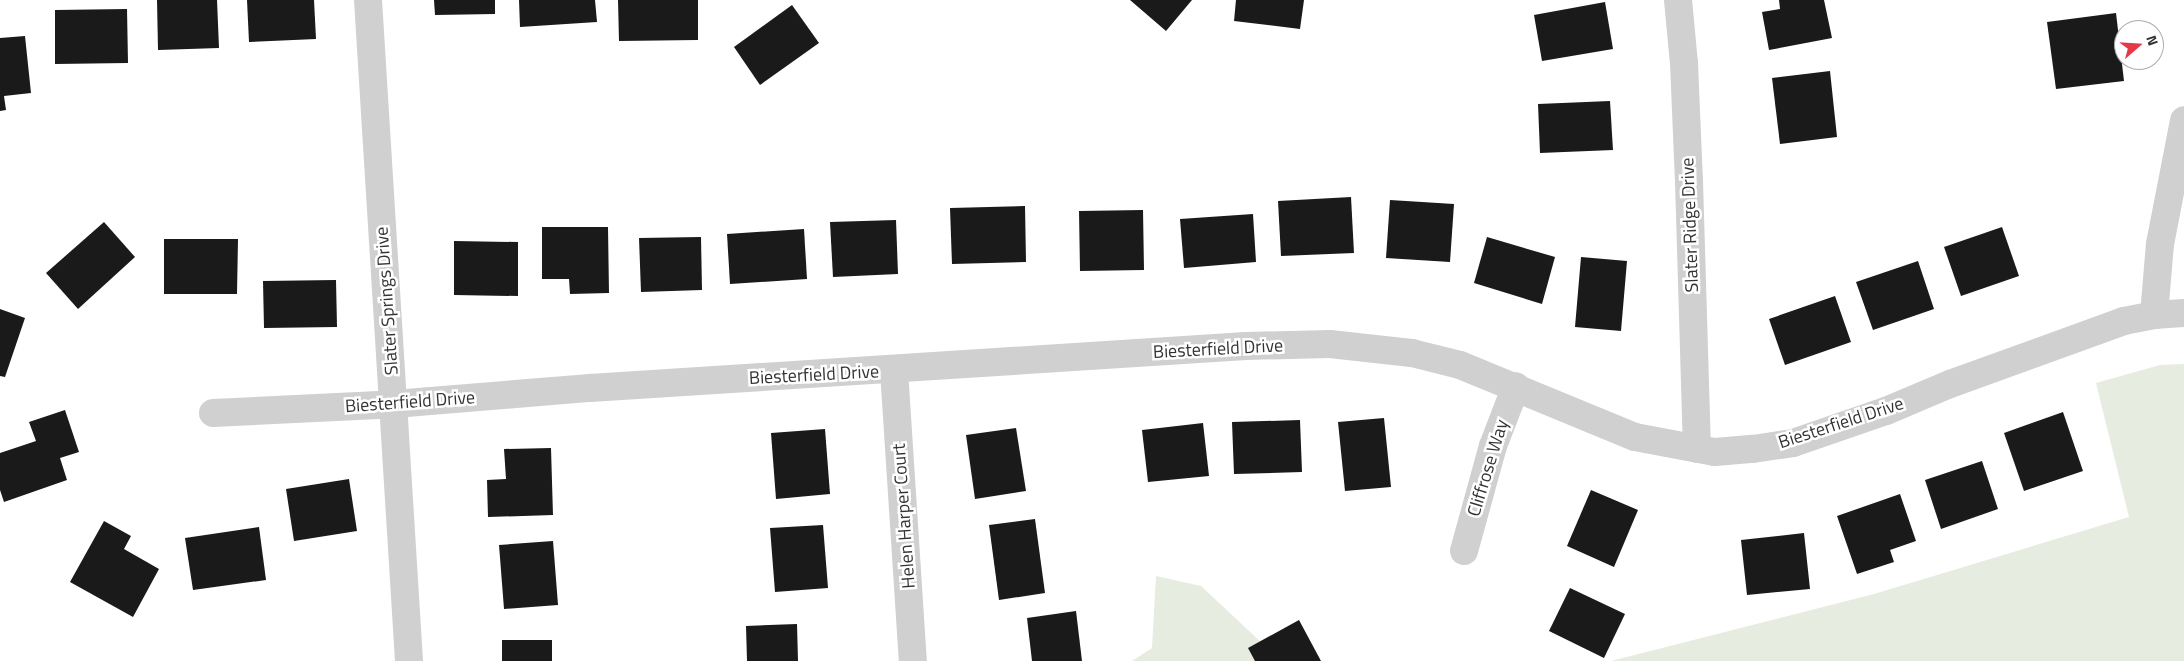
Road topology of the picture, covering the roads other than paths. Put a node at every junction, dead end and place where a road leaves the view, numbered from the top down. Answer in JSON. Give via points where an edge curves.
{"nodes":[{"id":1,"x":368,"y":0,"type":"edge"},
{"id":2,"x":1678,"y":0,"type":"edge"},
{"id":3,"x":2184,"y":120,"type":"edge"},
{"id":4,"x":2184,"y":313,"type":"edge"},
{"id":5,"x":2154,"y":315,"type":"junction"},
{"id":6,"x":894,"y":370,"type":"junction"},
{"id":7,"x":1516,"y":386,"type":"junction"},
{"id":8,"x":394,"y":404,"type":"junction"},
{"id":9,"x":213,"y":413,"type":"dead end"},
{"id":10,"x":1696,"y":449,"type":"junction"},
{"id":11,"x":1464,"y":551,"type":"dead end"},
{"id":12,"x":409,"y":661,"type":"edge"},
{"id":13,"x":913,"y":661,"type":"edge"}],
"edges":[{"from":1,"to":8,"type":"street","name":"Slater Springs Drive"},
{"from":2,"to":10,"type":"street","name":"Slater Ridge Drive","via":[[1689,171]]},
{"from":3,"to":5,"type":"street","via":[[2160,244]]},
{"from":4,"to":5,"type":"street","name":"Biesterfield Drive"},
{"from":5,"to":10,"type":"street","name":"Biesterfield Drive","via":[[2115,324],[1950,384],[1886,411],[1793,442],[1715,452]]},
{"from":6,"to":7,"type":"street","name":"Biesterfield Drive","via":[[1246,346],[1330,344],[1412,353],[1460,364]]},
{"from":6,"to":8,"type":"street","name":"Biesterfield Drive","via":[[590,388]]},
{"from":6,"to":13,"type":"street","name":"Helen Harper Court"},
{"from":7,"to":10,"type":"street","name":"Biesterfield Drive","via":[[1635,437]]},
{"from":7,"to":11,"type":"street","name":"Cliffrose Way","via":[[1493,446]]},
{"from":8,"to":9,"type":"street","name":"Biesterfield Drive"},
{"from":8,"to":12,"type":"street","name":"Slater Springs Drive"}]}
